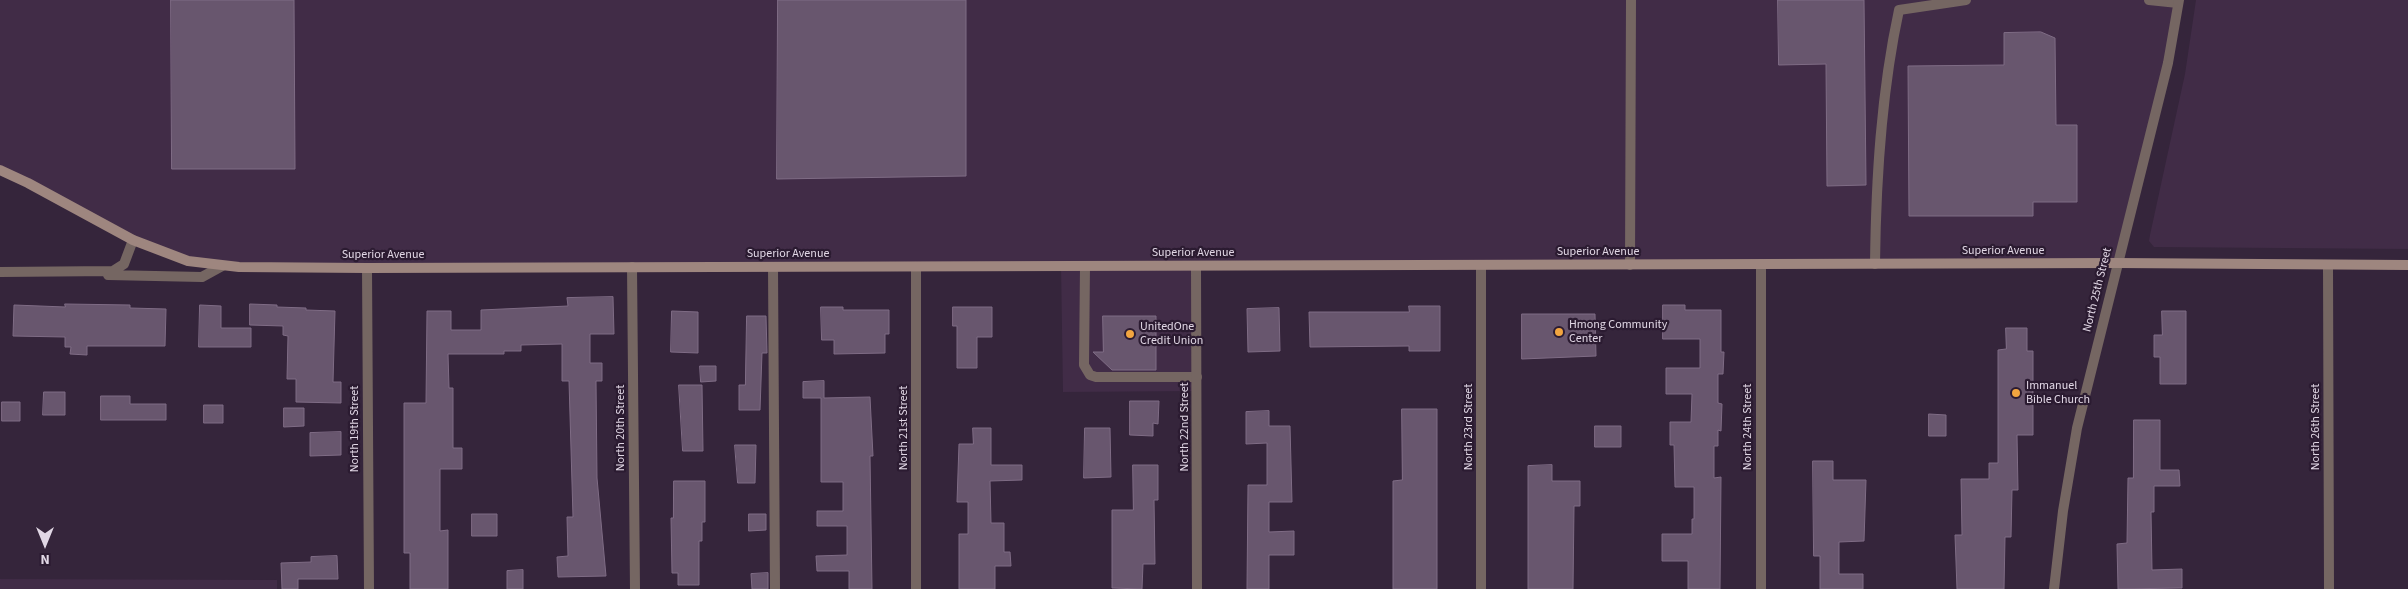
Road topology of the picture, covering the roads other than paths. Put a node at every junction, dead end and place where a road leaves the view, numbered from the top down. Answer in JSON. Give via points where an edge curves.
{"nodes":[{"id":1,"x":1631,"y":0,"type":"edge"},
{"id":2,"x":1966,"y":0,"type":"edge"},
{"id":3,"x":2149,"y":0,"type":"edge"},
{"id":4,"x":2179,"y":2,"type":"edge"},
{"id":5,"x":0,"y":170,"type":"edge"},
{"id":6,"x":133,"y":240,"type":"junction"},
{"id":7,"x":2117,"y":263,"type":"junction"},
{"id":8,"x":1630,"y":264,"type":"junction"},
{"id":9,"x":1760,"y":264,"type":"junction"},
{"id":10,"x":1875,"y":264,"type":"junction"},
{"id":11,"x":2328,"y":264,"type":"junction"},
{"id":12,"x":2408,"y":265,"type":"edge"},
{"id":13,"x":222,"y":266,"type":"junction"},
{"id":14,"x":1085,"y":266,"type":"junction"},
{"id":15,"x":1196,"y":266,"type":"junction"},
{"id":16,"x":1481,"y":266,"type":"junction"},
{"id":17,"x":632,"y":267,"type":"junction"},
{"id":18,"x":773,"y":267,"type":"junction"},
{"id":19,"x":916,"y":267,"type":"junction"},
{"id":20,"x":367,"y":268,"type":"junction"},
{"id":21,"x":0,"y":272,"type":"edge"},
{"id":22,"x":77,"y":273,"type":"junction"},
{"id":23,"x":1198,"y":377,"type":"junction"},
{"id":24,"x":369,"y":589,"type":"edge"},
{"id":25,"x":635,"y":589,"type":"edge"},
{"id":26,"x":775,"y":589,"type":"edge"},
{"id":27,"x":916,"y":589,"type":"edge"},
{"id":28,"x":1197,"y":589,"type":"edge"},
{"id":29,"x":1481,"y":589,"type":"edge"},
{"id":30,"x":1761,"y":589,"type":"edge"},
{"id":31,"x":2054,"y":589,"type":"edge"},
{"id":32,"x":2330,"y":589,"type":"edge"}],
"edges":[{"from":1,"to":8,"type":"street"},
{"from":2,"to":10,"type":"street","via":[[1899,10],[1888,59]]},
{"from":3,"to":4,"type":"street"},
{"from":4,"to":7,"type":"street","name":"North 25th Street","via":[[2166,72]]},
{"from":5,"to":6,"type":"street","name":"Superior Avenue"},
{"from":6,"to":13,"type":"street","name":"Superior Avenue","via":[[188,261]]},
{"from":6,"to":22,"type":"street","via":[[126,262],[119,270]]},
{"from":7,"to":10,"type":"street","name":"Superior Avenue"},
{"from":7,"to":11,"type":"street","name":"Superior Avenue"},
{"from":7,"to":31,"type":"street","name":"North 25th Street","via":[[2076,428]]},
{"from":8,"to":9,"type":"street","name":"Superior Avenue"},
{"from":8,"to":16,"type":"street","name":"Superior Avenue"},
{"from":9,"to":10,"type":"street","name":"Superior Avenue"},
{"from":9,"to":30,"type":"street","name":"North 24th Street"},
{"from":11,"to":12,"type":"street","name":"Superior Avenue"},
{"from":11,"to":32,"type":"street","name":"North 26th Street"},
{"from":13,"to":20,"type":"street","name":"Superior Avenue"},
{"from":13,"to":22,"type":"street","via":[[202,277]]},
{"from":14,"to":15,"type":"street","name":"Superior Avenue"},
{"from":14,"to":19,"type":"street","name":"Superior Avenue"},
{"from":14,"to":23,"type":"street","via":[[1084,365],[1090,375]]},
{"from":15,"to":16,"type":"street","name":"Superior Avenue"},
{"from":15,"to":23,"type":"street","name":"North 22nd Street"},
{"from":16,"to":29,"type":"street","name":"North 23rd Street"},
{"from":17,"to":18,"type":"street","name":"Superior Avenue"},
{"from":17,"to":20,"type":"street","name":"Superior Avenue"},
{"from":17,"to":25,"type":"street","name":"North 20th Street"},
{"from":18,"to":19,"type":"street","name":"Superior Avenue"},
{"from":18,"to":26,"type":"street"},
{"from":19,"to":27,"type":"street","name":"North 21st Street"},
{"from":20,"to":24,"type":"street","name":"North 19th Street"},
{"from":21,"to":22,"type":"street"},
{"from":23,"to":28,"type":"street","name":"North 22nd Street"}]}
